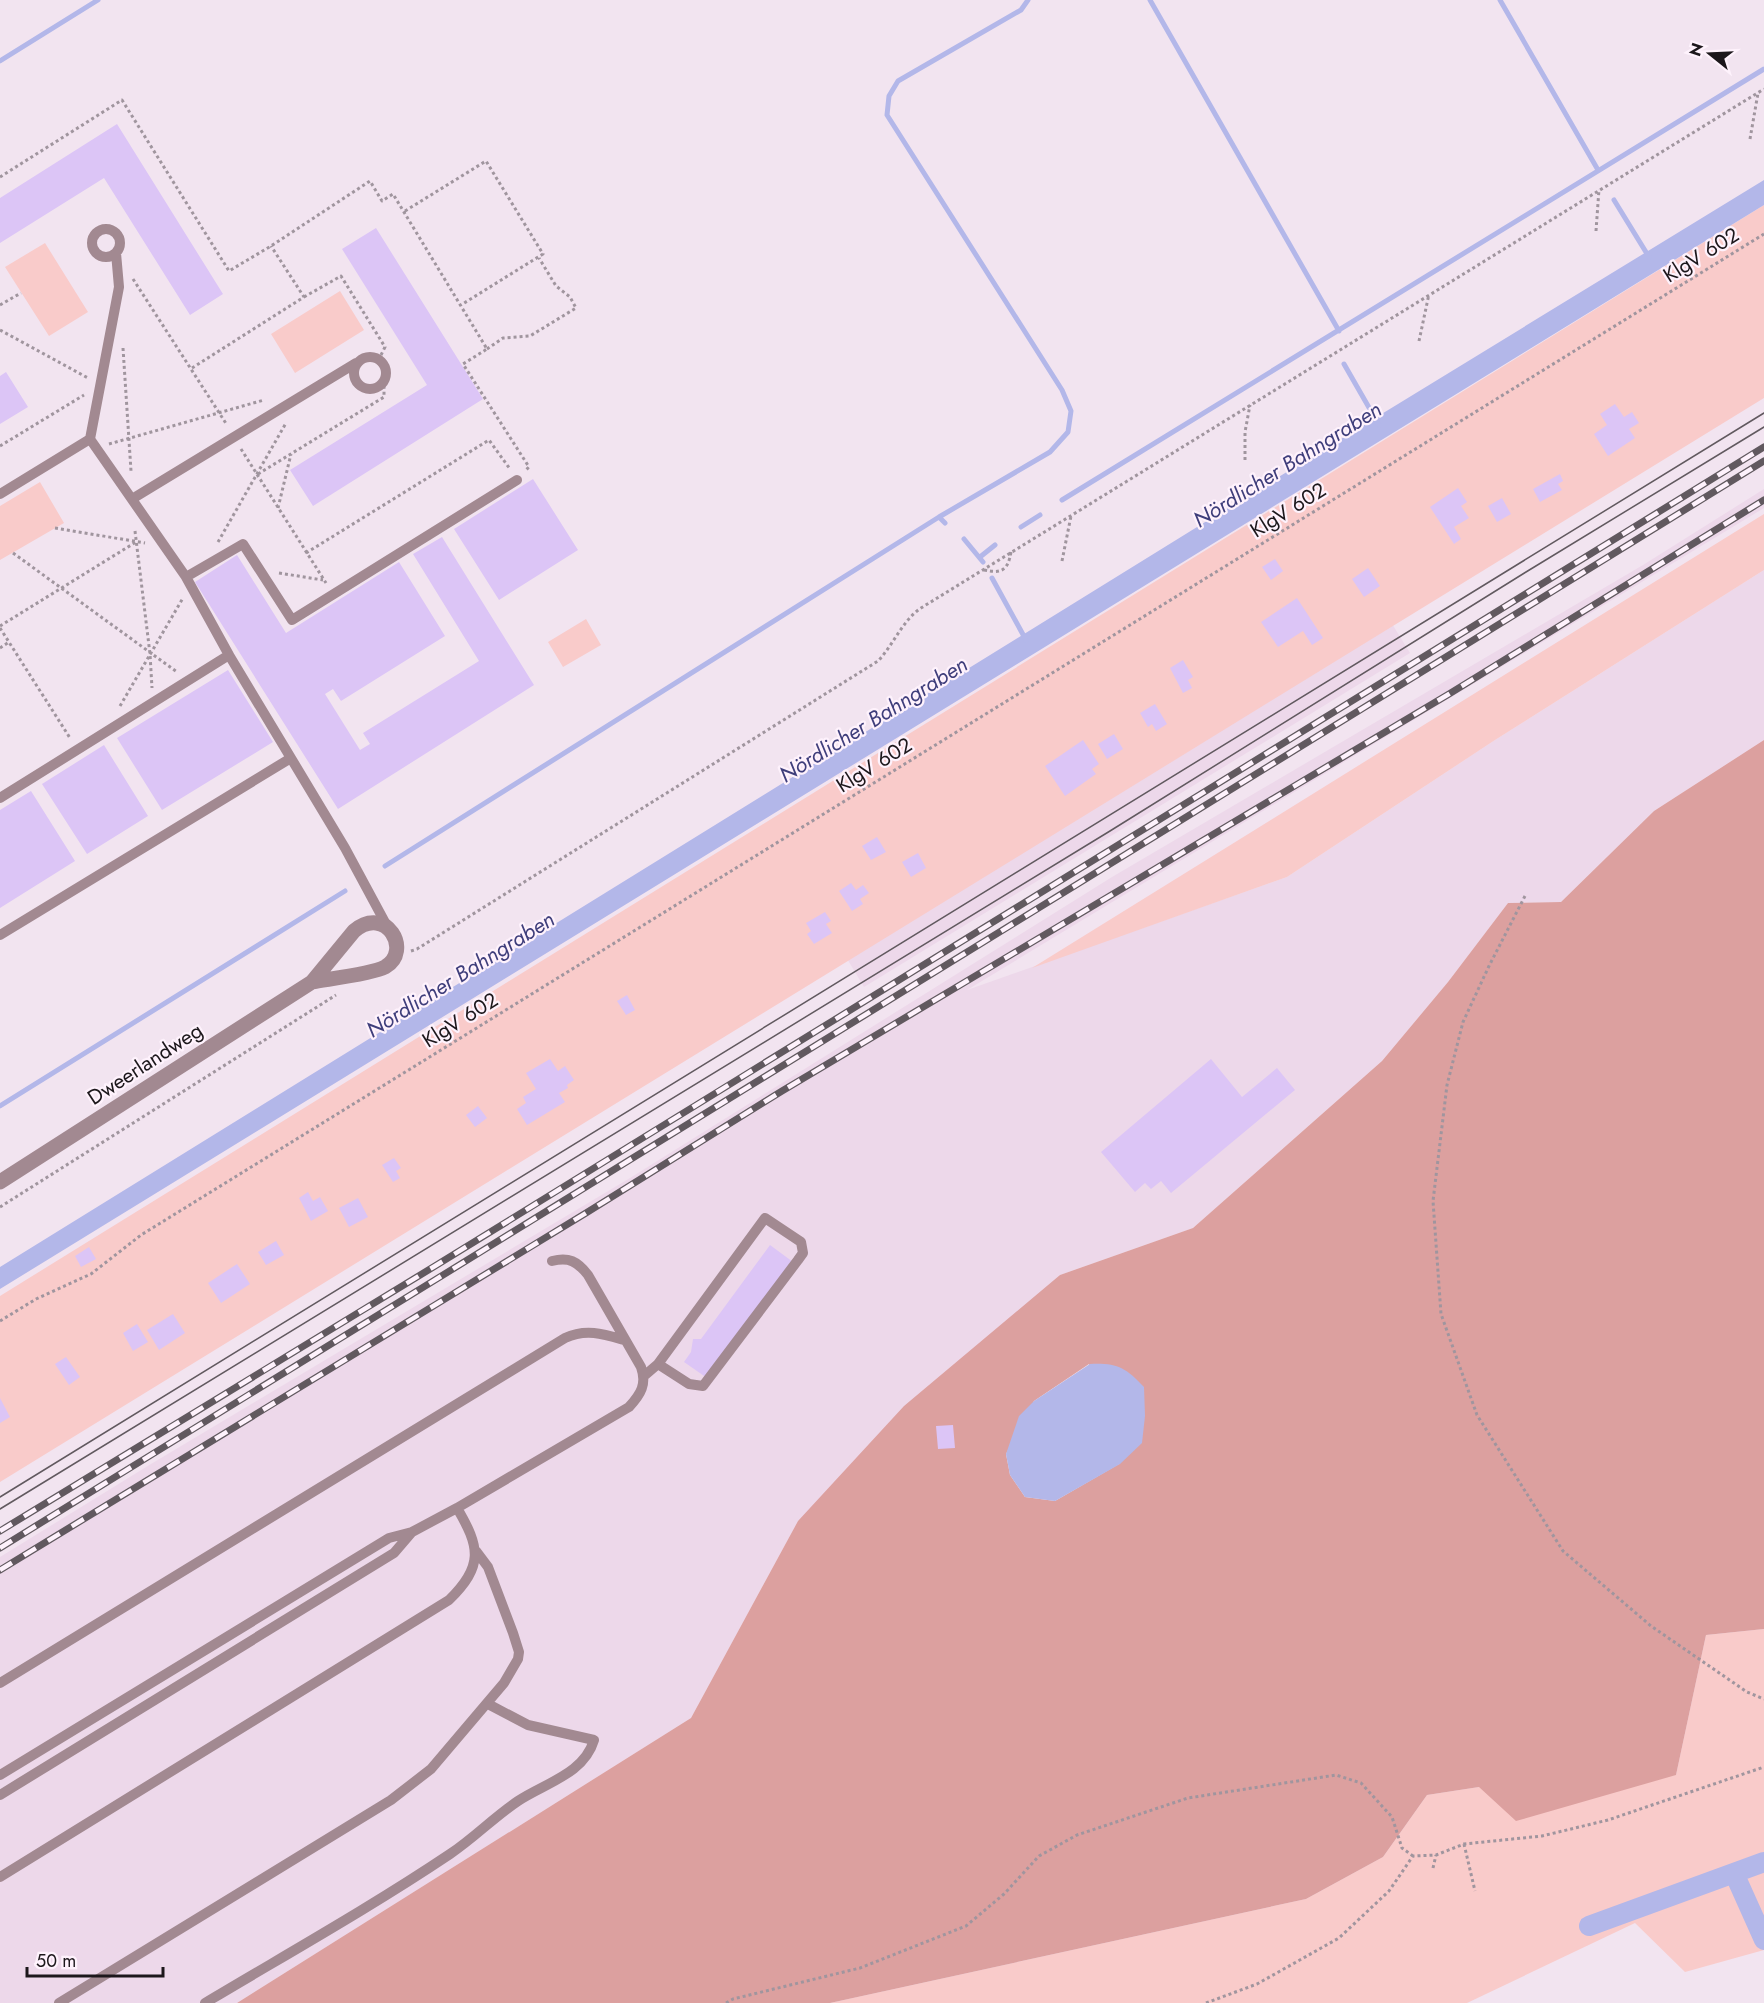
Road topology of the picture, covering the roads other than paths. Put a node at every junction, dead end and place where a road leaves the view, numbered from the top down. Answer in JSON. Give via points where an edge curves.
{"nodes":[{"id":1,"x":116,"y":253,"type":"road end"},
{"id":2,"x":356,"y":363,"type":"junction"},
{"id":3,"x":93,"y":444,"type":"junction"},
{"id":4,"x":516,"y":479,"type":"road end"},
{"id":5,"x":0,"y":494,"type":"edge"},
{"id":6,"x":132,"y":499,"type":"junction"},
{"id":7,"x":186,"y":577,"type":"junction"},
{"id":8,"x":229,"y":655,"type":"junction"},
{"id":9,"x":291,"y":758,"type":"junction"},
{"id":10,"x":0,"y":798,"type":"edge"},
{"id":11,"x":387,"y":926,"type":"junction"},
{"id":12,"x":0,"y":934,"type":"edge"},
{"id":13,"x":312,"y":982,"type":"junction"},
{"id":14,"x":0,"y":1182,"type":"edge"},
{"id":15,"x":552,"y":1262,"type":"dead end"},
{"id":16,"x":624,"y":1340,"type":"junction"},
{"id":17,"x":658,"y":1364,"type":"junction"},
{"id":18,"x":644,"y":1376,"type":"junction"},
{"id":19,"x":458,"y":1508,"type":"junction"},
{"id":20,"x":412,"y":1532,"type":"junction"},
{"id":21,"x":476,"y":1551,"type":"junction"},
{"id":22,"x":0,"y":1683,"type":"edge"},
{"id":23,"x":488,"y":1704,"type":"junction"},
{"id":24,"x":0,"y":1775,"type":"edge"},
{"id":25,"x":0,"y":1795,"type":"edge"},
{"id":26,"x":0,"y":1877,"type":"edge"},
{"id":27,"x":59,"y":2003,"type":"edge"},
{"id":28,"x":205,"y":2003,"type":"edge"}],
"edges":[{"from":1,"to":3,"type":"lane","via":[[119,287]]},
{"from":2,"to":2,"type":"lane","via":[[367,356],[379,359],[386,369],[384,381],[374,389],[361,387],[354,376]]},
{"from":2,"to":6,"type":"lane"},
{"from":3,"to":5,"type":"lane"},
{"from":3,"to":6,"type":"lane"},
{"from":4,"to":7,"type":"lane","via":[[292,620],[243,544]]},
{"from":6,"to":7,"type":"lane"},
{"from":7,"to":8,"type":"lane"},
{"from":8,"to":9,"type":"lane"},
{"from":8,"to":10,"type":"lane"},
{"from":9,"to":11,"type":"lane"},
{"from":9,"to":12,"type":"lane"},
{"from":11,"to":13,"type":"street","name":"Dweerlandweg","via":[[370,922],[361,925]]},
{"from":11,"to":13,"type":"street","name":"Dweerlandweg","via":[[401,957],[377,970]]},
{"from":13,"to":14,"type":"street","name":"Dweerlandweg"},
{"from":15,"to":16,"type":"lane","via":[[570,1259],[580,1266]]},
{"from":16,"to":18,"type":"lane"},
{"from":16,"to":22,"type":"lane","via":[[591,1332],[565,1338]]},
{"from":17,"to":17,"type":"lane","via":[[765,1218],[801,1242],[803,1253],[703,1386],[682,1381]]},
{"from":17,"to":18,"type":"lane"},
{"from":18,"to":19,"type":"lane","via":[[640,1395],[629,1407]]},
{"from":19,"to":20,"type":"lane"},
{"from":19,"to":21,"type":"lane"},
{"from":20,"to":24,"type":"lane","via":[[389,1538]]},
{"from":20,"to":25,"type":"lane","via":[[394,1553]]},
{"from":21,"to":23,"type":"lane","via":[[488,1567],[519,1652],[515,1666]]},
{"from":21,"to":26,"type":"lane","via":[[470,1573],[449,1600]]},
{"from":23,"to":27,"type":"lane","via":[[431,1768],[392,1800]]},
{"from":23,"to":28,"type":"lane","via":[[528,1725],[594,1740],[592,1747],[572,1771],[519,1800],[451,1853]]}]}
